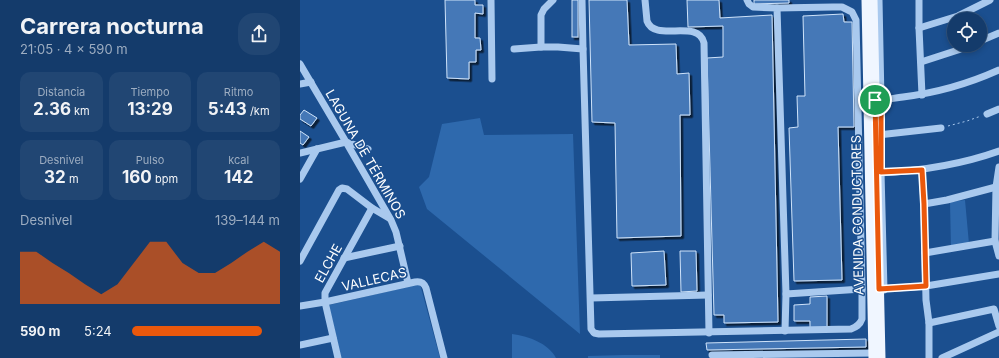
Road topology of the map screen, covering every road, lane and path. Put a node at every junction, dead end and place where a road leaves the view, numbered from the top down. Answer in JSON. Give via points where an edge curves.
{"nodes":[{"id":1,"x":491,"y":0,"type":"edge"},
{"id":2,"x":553,"y":0,"type":"edge"},
{"id":3,"x":582,"y":0,"type":"edge"},
{"id":4,"x":645,"y":0,"type":"edge"},
{"id":5,"x":747,"y":0,"type":"edge"},
{"id":6,"x":866,"y":0,"type":"edge"},
{"id":7,"x":873,"y":0,"type":"edge"},
{"id":8,"x":879,"y":0,"type":"edge"},
{"id":9,"x":919,"y":0,"type":"edge"},
{"id":10,"x":990,"y":0,"type":"edge"},
{"id":11,"x":777,"y":8,"type":"junction"},
{"id":12,"x":919,"y":28,"type":"junction"},
{"id":13,"x":999,"y":33,"type":"edge"},
{"id":14,"x":987,"y":38,"type":"edge"},
{"id":15,"x":541,"y":47,"type":"junction"},
{"id":16,"x":514,"y":49,"type":"dead end"},
{"id":17,"x":583,"y":49,"type":"junction"},
{"id":18,"x":952,"y":52,"type":"edge"},
{"id":19,"x":921,"y":62,"type":"junction"},
{"id":20,"x":300,"y":64,"type":"edge"},
{"id":21,"x":999,"y":70,"type":"edge"},
{"id":22,"x":492,"y":79,"type":"dead end"},
{"id":23,"x":311,"y":82,"type":"junction"},
{"id":24,"x":300,"y":84,"type":"edge"},
{"id":25,"x":922,"y":95,"type":"junction"},
{"id":26,"x":878,"y":100,"type":"junction"},
{"id":27,"x":999,"y":108,"type":"edge"},
{"id":28,"x":987,"y":114,"type":"joint"},
{"id":29,"x":941,"y":128,"type":"joint"},
{"id":30,"x":879,"y":135,"type":"junction"},
{"id":31,"x":346,"y":142,"type":"junction"},
{"id":32,"x":317,"y":149,"type":"junction"},
{"id":33,"x":368,"y":149,"type":"dead end"},
{"id":34,"x":999,"y":151,"type":"edge"},
{"id":35,"x":300,"y":153,"type":"edge"},
{"id":36,"x":999,"y":167,"type":"edge"},
{"id":37,"x":922,"y":170,"type":"junction"},
{"id":38,"x":879,"y":172,"type":"junction"},
{"id":39,"x":300,"y":179,"type":"edge"},
{"id":40,"x":996,"y":188,"type":"junction"},
{"id":41,"x":924,"y":204,"type":"junction"},
{"id":42,"x":372,"y":208,"type":"junction"},
{"id":43,"x":391,"y":220,"type":"junction"},
{"id":44,"x":995,"y":241,"type":"junction"},
{"id":45,"x":400,"y":246,"type":"junction"},
{"id":46,"x":925,"y":253,"type":"junction"},
{"id":47,"x":999,"y":256,"type":"edge"},
{"id":48,"x":344,"y":258,"type":"junction"},
{"id":49,"x":300,"y":261,"type":"edge"},
{"id":50,"x":999,"y":274,"type":"edge"},
{"id":51,"x":408,"y":283,"type":"junction"},
{"id":52,"x":926,"y":286,"type":"junction"},
{"id":53,"x":862,"y":289,"type":"junction"},
{"id":54,"x":881,"y":289,"type":"junction"},
{"id":55,"x":786,"y":294,"type":"junction"},
{"id":56,"x":708,"y":295,"type":"junction"},
{"id":57,"x":591,"y":298,"type":"junction"},
{"id":58,"x":325,"y":302,"type":"junction"},
{"id":59,"x":300,"y":306,"type":"edge"},
{"id":60,"x":998,"y":317,"type":"edge"},
{"id":61,"x":929,"y":322,"type":"junction"},
{"id":62,"x":999,"y":326,"type":"edge"},
{"id":63,"x":785,"y":331,"type":"junction"},
{"id":64,"x":708,"y":332,"type":"junction"},
{"id":65,"x":999,"y":332,"type":"edge"},
{"id":66,"x":333,"y":338,"type":"junction"},
{"id":67,"x":300,"y":345,"type":"edge"},
{"id":68,"x":712,"y":355,"type":"dead end"},
{"id":69,"x":875,"y":356,"type":"edge"},
{"id":70,"x":338,"y":358,"type":"edge"},
{"id":71,"x":444,"y":358,"type":"edge"},
{"id":72,"x":885,"y":358,"type":"edge"},
{"id":73,"x":928,"y":358,"type":"edge"},
{"id":74,"x":942,"y":358,"type":"edge"}],
"edges":[{"from":1,"to":22,"type":"street"},
{"from":2,"to":15,"type":"street","via":[[541,15]]},
{"from":3,"to":17,"type":"street"},
{"from":4,"to":56,"type":"street","via":[[647,21],[653,28],[695,32],[701,36],[704,43]]},
{"from":5,"to":11,"type":"street","via":[[753,7]]},
{"from":6,"to":69,"type":"main road","name":"AVENIDA CONDUCTORES"},
{"from":7,"to":26,"type":"main road","name":"AVENIDA CONDUCTORES"},
{"from":8,"to":26,"type":"street"},
{"from":9,"to":12,"type":"street"},
{"from":10,"to":12,"type":"street","via":[[958,16]]},
{"from":11,"to":53,"type":"street","via":[[842,7],[852,12],[856,20]]},
{"from":11,"to":55,"type":"street"},
{"from":12,"to":19,"type":"street"},
{"from":13,"to":14,"type":"street"},
{"from":15,"to":16,"type":"street"},
{"from":15,"to":17,"type":"street"},
{"from":17,"to":57,"type":"street"},
{"from":18,"to":19,"type":"street"},
{"from":19,"to":25,"type":"street"},
{"from":20,"to":23,"type":"street","name":"LAGUNA DE TÉRMINOS"},
{"from":21,"to":25,"type":"street","via":[[966,83]]},
{"from":23,"to":24,"type":"street"},
{"from":23,"to":31,"type":"street","name":"LAGUNA DE TÉRMINOS"},
{"from":25,"to":26,"type":"street"},
{"from":26,"to":30,"type":"main road","name":"AVENIDA CONDUCTORES"},
{"from":27,"to":28,"type":"street"},
{"from":28,"to":29,"type":"path"},
{"from":29,"to":30,"type":"street"},
{"from":30,"to":38,"type":"main road","name":"AVENIDA CONDUCTORES"},
{"from":31,"to":32,"type":"street"},
{"from":31,"to":33,"type":"street"},
{"from":31,"to":43,"type":"street","name":"LAGUNA DE TÉRMINOS"},
{"from":32,"to":35,"type":"street"},
{"from":32,"to":39,"type":"street"},
{"from":34,"to":37,"type":"street","via":[[972,160]]},
{"from":36,"to":40,"type":"street"},
{"from":37,"to":38,"type":"street"},
{"from":37,"to":41,"type":"street"},
{"from":38,"to":54,"type":"main road","name":"AVENIDA CONDUCTORES"},
{"from":40,"to":41,"type":"street"},
{"from":40,"to":44,"type":"street"},
{"from":41,"to":46,"type":"street"},
{"from":42,"to":43,"type":"street"},
{"from":42,"to":48,"type":"street","name":"ELCHE"},
{"from":42,"to":49,"type":"street","via":[[347,189],[339,190]]},
{"from":43,"to":45,"type":"street","name":"LAGUNA DE TÉRMINOS"},
{"from":44,"to":46,"type":"street"},
{"from":44,"to":47,"type":"street"},
{"from":45,"to":48,"type":"street"},
{"from":45,"to":51,"type":"street","name":"LAGUNA DE TÉRMINOS"},
{"from":46,"to":52,"type":"street"},
{"from":48,"to":58,"type":"street","name":"ELCHE","via":[[327,288]]},
{"from":50,"to":52,"type":"street"},
{"from":51,"to":58,"type":"street","name":"VALLECAS"},
{"from":51,"to":71,"type":"street","name":"VALLECAS","via":[[418,281],[426,288]]},
{"from":52,"to":54,"type":"street"},
{"from":52,"to":61,"type":"street"},
{"from":53,"to":55,"type":"street"},
{"from":53,"to":63,"type":"street","via":[[862,319],[856,327]]},
{"from":54,"to":69,"type":"main road","name":"AVENIDA CONDUCTORES"},
{"from":54,"to":72,"type":"street"},
{"from":55,"to":63,"type":"street"},
{"from":56,"to":57,"type":"street"},
{"from":56,"to":64,"type":"street"},
{"from":57,"to":64,"type":"street","via":[[591,329],[596,334]]},
{"from":58,"to":59,"type":"street","name":"VALLECAS"},
{"from":58,"to":66,"type":"street","name":"ELCHE"},
{"from":60,"to":61,"type":"street","via":[[994,309]]},
{"from":60,"to":62,"type":"street"},
{"from":61,"to":73,"type":"street"},
{"from":63,"to":64,"type":"street"},
{"from":65,"to":74,"type":"street"},
{"from":66,"to":67,"type":"street"},
{"from":66,"to":70,"type":"street","name":"ELCHE"},
{"from":68,"to":69,"type":"street"}]}
